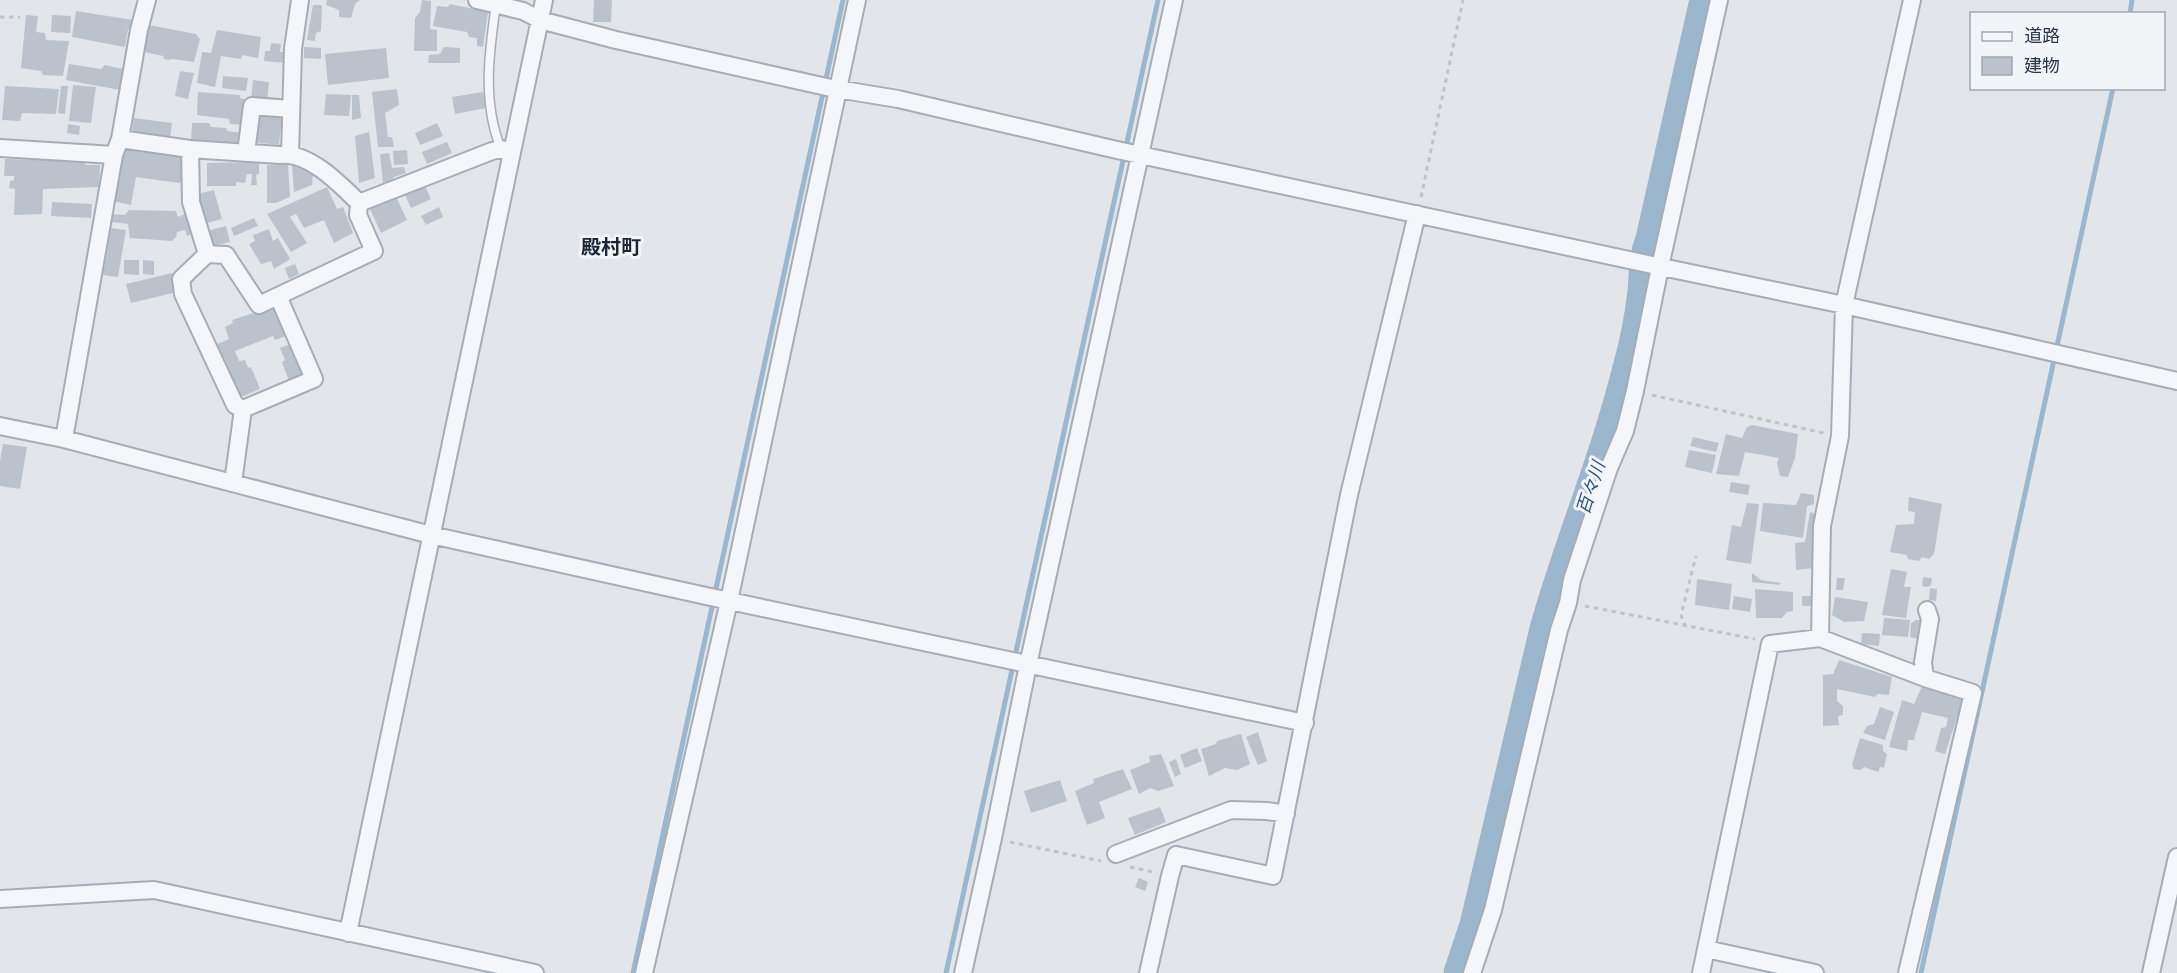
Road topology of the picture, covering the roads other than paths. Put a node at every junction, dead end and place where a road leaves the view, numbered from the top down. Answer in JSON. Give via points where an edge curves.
{"nodes":[{"id":1,"x":147,"y":0,"type":"edge"},
{"id":2,"x":300,"y":0,"type":"edge"},
{"id":3,"x":477,"y":0,"type":"edge"},
{"id":4,"x":544,"y":0,"type":"edge"},
{"id":5,"x":857,"y":0,"type":"edge"},
{"id":6,"x":1174,"y":0,"type":"edge"},
{"id":7,"x":1719,"y":0,"type":"edge"},
{"id":8,"x":1912,"y":0,"type":"edge"},
{"id":9,"x":496,"y":4,"type":"junction"},
{"id":10,"x":540,"y":20,"type":"junction"},
{"id":11,"x":829,"y":87,"type":"junction"},
{"id":12,"x":291,"y":109,"type":"junction"},
{"id":13,"x":120,"y":139,"type":"junction"},
{"id":14,"x":0,"y":148,"type":"edge"},
{"id":15,"x":190,"y":149,"type":"junction"},
{"id":16,"x":506,"y":151,"type":"junction"},
{"id":17,"x":1130,"y":152,"type":"junction"},
{"id":18,"x":246,"y":153,"type":"junction"},
{"id":19,"x":290,"y":154,"type":"junction"},
{"id":20,"x":114,"y":155,"type":"junction"},
{"id":21,"x":359,"y":203,"type":"junction"},
{"id":22,"x":1417,"y":214,"type":"junction"},
{"id":23,"x":207,"y":254,"type":"junction"},
{"id":24,"x":1658,"y":266,"type":"junction"},
{"id":25,"x":278,"y":296,"type":"junction"},
{"id":26,"x":1844,"y":305,"type":"junction"},
{"id":27,"x":2177,"y":381,"type":"edge"},
{"id":28,"x":243,"y":409,"type":"junction"},
{"id":29,"x":0,"y":426,"type":"edge"},
{"id":30,"x":64,"y":439,"type":"junction"},
{"id":31,"x":233,"y":483,"type":"junction"},
{"id":32,"x":431,"y":535,"type":"junction"},
{"id":33,"x":719,"y":599,"type":"junction"},
{"id":34,"x":1927,"y":610,"type":"dead end"},
{"id":35,"x":1820,"y":639,"type":"junction"},
{"id":36,"x":1019,"y":663,"type":"junction"},
{"id":37,"x":1925,"y":678,"type":"junction"},
{"id":38,"x":1305,"y":723,"type":"junction"},
{"id":39,"x":1286,"y":814,"type":"junction"},
{"id":40,"x":1174,"y":832,"type":"junction"},
{"id":41,"x":1176,"y":855,"type":"junction"},
{"id":42,"x":2177,"y":857,"type":"edge"},
{"id":43,"x":1115,"y":861,"type":"road end"},
{"id":44,"x":0,"y":899,"type":"edge"},
{"id":45,"x":348,"y":933,"type":"junction"},
{"id":46,"x":1706,"y":949,"type":"junction"},
{"id":47,"x":535,"y":973,"type":"edge"},
{"id":48,"x":644,"y":973,"type":"edge"},
{"id":49,"x":963,"y":973,"type":"edge"},
{"id":50,"x":1148,"y":973,"type":"edge"},
{"id":51,"x":1472,"y":973,"type":"edge"},
{"id":52,"x":1701,"y":973,"type":"edge"},
{"id":53,"x":1815,"y":973,"type":"edge"},
{"id":54,"x":1907,"y":973,"type":"edge"},
{"id":55,"x":2151,"y":973,"type":"edge"}],
"edges":[{"from":1,"to":13,"type":"street"},
{"from":2,"to":12,"type":"street"},
{"from":3,"to":9,"type":"street"},
{"from":4,"to":10,"type":"street"},
{"from":5,"to":11,"type":"street"},
{"from":6,"to":17,"type":"street"},
{"from":7,"to":24,"type":"street"},
{"from":8,"to":26,"type":"street"},
{"from":9,"to":10,"type":"street"},
{"from":9,"to":16,"type":"lane","via":[[489,93],[496,138]]},
{"from":10,"to":11,"type":"street"},
{"from":10,"to":16,"type":"street"},
{"from":11,"to":17,"type":"street"},
{"from":11,"to":33,"type":"street"},
{"from":12,"to":18,"type":"street","via":[[252,106]]},
{"from":12,"to":19,"type":"street"},
{"from":13,"to":15,"type":"street"},
{"from":13,"to":20,"type":"street"},
{"from":14,"to":20,"type":"street"},
{"from":15,"to":18,"type":"street"},
{"from":15,"to":23,"type":"street","via":[[191,202]]},
{"from":16,"to":21,"type":"street","via":[[492,151]]},
{"from":16,"to":32,"type":"street"},
{"from":17,"to":22,"type":"street"},
{"from":17,"to":36,"type":"street"},
{"from":18,"to":19,"type":"street"},
{"from":19,"to":21,"type":"street","via":[[330,173]]},
{"from":20,"to":30,"type":"street"},
{"from":21,"to":25,"type":"street","via":[[358,215],[374,251]]},
{"from":22,"to":24,"type":"street"},
{"from":22,"to":38,"type":"street","via":[[1349,495]]},
{"from":23,"to":25,"type":"street","via":[[226,255],[259,305]]},
{"from":23,"to":28,"type":"street","via":[[181,279],[183,294],[235,405]]},
{"from":24,"to":26,"type":"street"},
{"from":24,"to":51,"type":"street","via":[[1635,392],[1572,580],[1493,910]]},
{"from":25,"to":28,"type":"street","via":[[314,379]]},
{"from":26,"to":27,"type":"street"},
{"from":26,"to":35,"type":"street","via":[[1840,436],[1822,526]]},
{"from":28,"to":31,"type":"street"},
{"from":29,"to":30,"type":"street"},
{"from":30,"to":31,"type":"street"},
{"from":31,"to":32,"type":"street"},
{"from":32,"to":33,"type":"street"},
{"from":32,"to":45,"type":"street"},
{"from":33,"to":36,"type":"street"},
{"from":33,"to":48,"type":"street"},
{"from":34,"to":37,"type":"street","via":[[1930,619],[1923,662]]},
{"from":35,"to":37,"type":"street"},
{"from":35,"to":46,"type":"street","via":[[1770,644]]},
{"from":36,"to":38,"type":"street"},
{"from":36,"to":49,"type":"street","via":[[993,838]]},
{"from":37,"to":54,"type":"street","via":[[1973,693]]},
{"from":38,"to":39,"type":"street"},
{"from":39,"to":40,"type":"street","via":[[1231,810]]},
{"from":39,"to":41,"type":"street","via":[[1273,876]]},
{"from":40,"to":41,"type":"street"},
{"from":40,"to":43,"type":"street"},
{"from":41,"to":50,"type":"street"},
{"from":42,"to":55,"type":"street"},
{"from":44,"to":45,"type":"street","via":[[154,890]]},
{"from":45,"to":47,"type":"street"},
{"from":46,"to":52,"type":"street"},
{"from":46,"to":53,"type":"street"}]}
